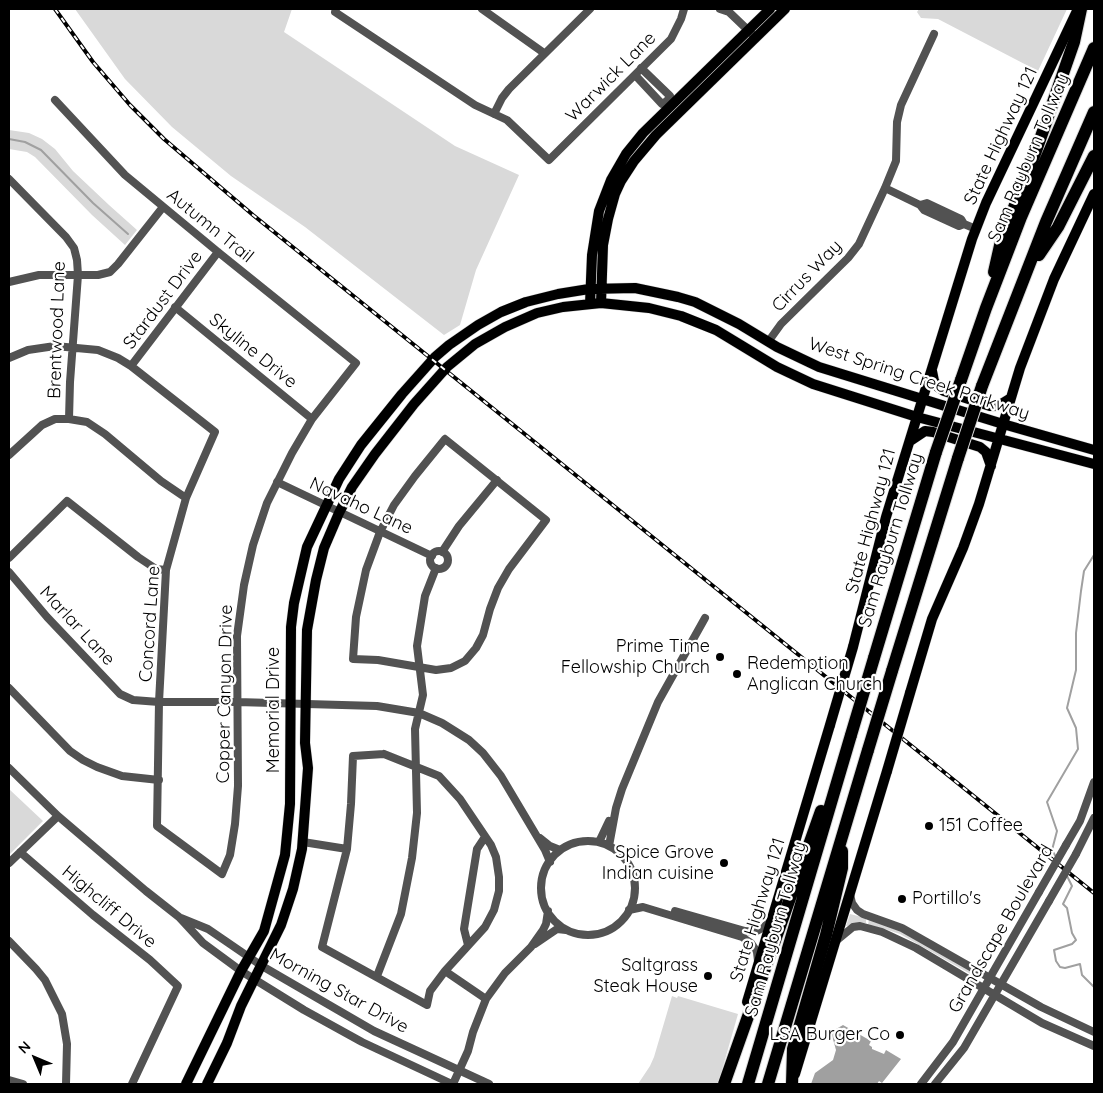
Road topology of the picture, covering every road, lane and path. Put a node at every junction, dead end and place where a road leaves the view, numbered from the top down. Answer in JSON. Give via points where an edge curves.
{"nodes":[{"id":1,"x":482,"y":9,"type":"edge"},
{"id":2,"x":590,"y":9,"type":"edge"},
{"id":3,"x":684,"y":9,"type":"edge"},
{"id":4,"x":720,"y":9,"type":"edge"},
{"id":5,"x":770,"y":9,"type":"edge"},
{"id":6,"x":786,"y":9,"type":"edge"},
{"id":7,"x":1079,"y":9,"type":"edge"},
{"id":8,"x":335,"y":10,"type":"edge"},
{"id":9,"x":748,"y":30,"type":"junction"},
{"id":10,"x":934,"y":34,"type":"dead end"},
{"id":11,"x":756,"y":38,"type":"junction"},
{"id":12,"x":1094,"y":48,"type":"edge"},
{"id":13,"x":544,"y":53,"type":"junction"},
{"id":14,"x":642,"y":68,"type":"junction"},
{"id":15,"x":635,"y":75,"type":"junction"},
{"id":16,"x":55,"y":100,"type":"dead end"},
{"id":17,"x":669,"y":103,"type":"junction"},
{"id":18,"x":1094,"y":112,"type":"edge"},
{"id":19,"x":494,"y":114,"type":"junction"},
{"id":20,"x":662,"y":114,"type":"junction"},
{"id":21,"x":670,"y":122,"type":"junction"},
{"id":22,"x":1094,"y":156,"type":"edge"},
{"id":23,"x":9,"y":179,"type":"edge"},
{"id":24,"x":614,"y":184,"type":"junction"},
{"id":25,"x":886,"y":188,"type":"junction"},
{"id":26,"x":1094,"y":194,"type":"edge"},
{"id":27,"x":163,"y":207,"type":"junction"},
{"id":28,"x":976,"y":229,"type":"junction"},
{"id":29,"x":218,"y":252,"type":"junction"},
{"id":30,"x":78,"y":275,"type":"junction"},
{"id":31,"x":1023,"y":281,"type":"junction"},
{"id":32,"x":9,"y":282,"type":"edge"},
{"id":33,"x":601,"y":288,"type":"junction"},
{"id":34,"x":590,"y":289,"type":"junction"},
{"id":35,"x":602,"y":303,"type":"junction"},
{"id":36,"x":590,"y":304,"type":"junction"},
{"id":37,"x":175,"y":307,"type":"junction"},
{"id":38,"x":986,"y":308,"type":"junction"},
{"id":39,"x":768,"y":342,"type":"junction"},
{"id":40,"x":73,"y":347,"type":"junction"},
{"id":41,"x":435,"y":357,"type":"joint"},
{"id":42,"x":760,"y":357,"type":"junction"},
{"id":43,"x":9,"y":358,"type":"edge"},
{"id":44,"x":356,"y":363,"type":"joint"},
{"id":45,"x":131,"y":366,"type":"junction"},
{"id":46,"x":447,"y":367,"type":"joint"},
{"id":47,"x":932,"y":370,"type":"junction"},
{"id":48,"x":922,"y":398,"type":"junction"},
{"id":49,"x":1011,"y":398,"type":"junction"},
{"id":50,"x":917,"y":416,"type":"junction"},
{"id":51,"x":69,"y":419,"type":"junction"},
{"id":52,"x":312,"y":419,"type":"junction"},
{"id":53,"x":1003,"y":424,"type":"junction"},
{"id":54,"x":999,"y":439,"type":"junction"},
{"id":55,"x":910,"y":441,"type":"junction"},
{"id":56,"x":1094,"y":450,"type":"edge"},
{"id":57,"x":9,"y":454,"type":"edge"},
{"id":58,"x":1094,"y":464,"type":"edge"},
{"id":59,"x":991,"y":466,"type":"junction"},
{"id":60,"x":497,"y":480,"type":"junction"},
{"id":61,"x":277,"y":482,"type":"junction"},
{"id":62,"x":186,"y":498,"type":"junction"},
{"id":63,"x":326,"y":506,"type":"junction"},
{"id":64,"x":339,"y":513,"type":"junction"},
{"id":65,"x":380,"y":532,"type":"junction"},
{"id":66,"x":442,"y":552,"type":"junction"},
{"id":67,"x":432,"y":556,"type":"junction"},
{"id":68,"x":9,"y":558,"type":"edge"},
{"id":69,"x":436,"y":568,"type":"junction"},
{"id":70,"x":166,"y":570,"type":"junction"},
{"id":71,"x":9,"y":572,"type":"edge"},
{"id":72,"x":704,"y":618,"type":"dead end"},
{"id":73,"x":419,"y":668,"type":"junction"},
{"id":74,"x":9,"y":688,"type":"edge"},
{"id":75,"x":159,"y":702,"type":"junction"},
{"id":76,"x":237,"y":702,"type":"junction"},
{"id":77,"x":290,"y":703,"type":"junction"},
{"id":78,"x":306,"y":703,"type":"junction"},
{"id":79,"x":419,"y":713,"type":"junction"},
{"id":80,"x":842,"y":766,"type":"junction"},
{"id":81,"x":9,"y":768,"type":"edge"},
{"id":82,"x":416,"y":768,"type":"junction"},
{"id":83,"x":158,"y":780,"type":"junction"},
{"id":84,"x":1094,"y":782,"type":"edge"},
{"id":85,"x":616,"y":808,"type":"junction"},
{"id":86,"x":58,"y":816,"type":"junction"},
{"id":87,"x":1094,"y":818,"type":"edge"},
{"id":88,"x":157,"y":826,"type":"joint"},
{"id":89,"x":843,"y":834,"type":"junction"},
{"id":90,"x":536,"y":835,"type":"junction"},
{"id":91,"x":485,"y":837,"type":"junction"},
{"id":92,"x":303,"y":842,"type":"junction"},
{"id":93,"x":599,"y":842,"type":"junction"},
{"id":94,"x":609,"y":846,"type":"junction"},
{"id":95,"x":347,"y":849,"type":"junction"},
{"id":96,"x":560,"y":850,"type":"junction"},
{"id":97,"x":20,"y":852,"type":"junction"},
{"id":98,"x":550,"y":862,"type":"junction"},
{"id":99,"x":9,"y":863,"type":"edge"},
{"id":100,"x":635,"y":893,"type":"junction"},
{"id":101,"x":850,"y":893,"type":"junction"},
{"id":102,"x":630,"y":910,"type":"junction"},
{"id":103,"x":548,"y":912,"type":"junction"},
{"id":104,"x":179,"y":917,"type":"junction"},
{"id":105,"x":772,"y":918,"type":"junction"},
{"id":106,"x":567,"y":930,"type":"junction"},
{"id":107,"x":9,"y":941,"type":"edge"},
{"id":108,"x":835,"y":942,"type":"junction"},
{"id":109,"x":468,"y":945,"type":"junction"},
{"id":110,"x":531,"y":947,"type":"junction"},
{"id":111,"x":249,"y":957,"type":"junction"},
{"id":112,"x":262,"y":966,"type":"junction"},
{"id":113,"x":758,"y":966,"type":"junction"},
{"id":114,"x":242,"y":971,"type":"junction"},
{"id":115,"x":446,"y":972,"type":"junction"},
{"id":116,"x":377,"y":976,"type":"junction"},
{"id":117,"x":990,"y":978,"type":"junction"},
{"id":118,"x":256,"y":980,"type":"junction"},
{"id":119,"x":1001,"y":984,"type":"junction"},
{"id":120,"x":984,"y":989,"type":"junction"},
{"id":121,"x":995,"y":996,"type":"junction"},
{"id":122,"x":486,"y":1000,"type":"junction"},
{"id":123,"x":1094,"y":1032,"type":"edge"},
{"id":124,"x":1094,"y":1046,"type":"edge"},
{"id":125,"x":460,"y":1071,"type":"junction"},
{"id":126,"x":9,"y":1080,"type":"edge"},
{"id":127,"x":23,"y":1084,"type":"edge"},
{"id":128,"x":66,"y":1084,"type":"edge"},
{"id":129,"x":132,"y":1084,"type":"edge"},
{"id":130,"x":186,"y":1084,"type":"edge"},
{"id":131,"x":207,"y":1084,"type":"edge"},
{"id":132,"x":453,"y":1084,"type":"edge"},
{"id":133,"x":489,"y":1084,"type":"edge"},
{"id":134,"x":723,"y":1084,"type":"edge"},
{"id":135,"x":748,"y":1084,"type":"edge"},
{"id":136,"x":768,"y":1084,"type":"edge"},
{"id":137,"x":792,"y":1084,"type":"edge"},
{"id":138,"x":921,"y":1084,"type":"edge"},
{"id":139,"x":935,"y":1084,"type":"edge"}],
"edges":[{"from":1,"to":13,"type":"street"},
{"from":2,"to":13,"type":"street"},
{"from":3,"to":14,"type":"street","name":"Warwick Lane","via":[[671,39]]},
{"from":4,"to":9,"type":"street","via":[[729,12]]},
{"from":5,"to":9,"type":"main road"},
{"from":6,"to":11,"type":"main road"},
{"from":7,"to":28,"type":"main road","name":"State Highway 121"},
{"from":7,"to":38,"type":"highway","via":[[1074,42],[1001,240]]},
{"from":8,"to":19,"type":"street","via":[[475,105]]},
{"from":9,"to":11,"type":"street"},
{"from":9,"to":17,"type":"main road"},
{"from":10,"to":25,"type":"street","name":"Cirrus Way","via":[[901,105],[896,162]]},
{"from":11,"to":21,"type":"main road"},
{"from":12,"to":38,"type":"highway","name":"Sam Rayburn Tollway","via":[[1021,217]]},
{"from":13,"to":19,"type":"street","via":[[509,89]]},
{"from":14,"to":15,"type":"street","name":"Warwick Lane"},
{"from":14,"to":17,"type":"street","via":[[670,96]]},
{"from":15,"to":17,"type":"street","via":[[662,104]]},
{"from":15,"to":19,"type":"street","name":"Warwick Lane","via":[[550,160],[517,128]]},
{"from":16,"to":27,"type":"street","name":"Autumn Trail","via":[[125,175]]},
{"from":17,"to":20,"type":"main road"},
{"from":18,"to":31,"type":"highway","name":"Sam Rayburn Tollway"},
{"from":20,"to":21,"type":"main road"},
{"from":20,"to":24,"type":"main road","via":[[626,154]]},
{"from":21,"to":24,"type":"main road"},
{"from":22,"to":31,"type":"highway","via":[[1058,227]]},
{"from":23,"to":30,"type":"street","name":"Brentwood Lane","via":[[74,248]]},
{"from":24,"to":33,"type":"main road","via":[[603,245]]},
{"from":24,"to":34,"type":"main road","via":[[599,211]]},
{"from":25,"to":28,"type":"street","via":[[920,205],[927,203]]},
{"from":25,"to":39,"type":"street","name":"Cirrus Way","via":[[859,244],[780,324]]},
{"from":26,"to":49,"type":"main road","via":[[1054,279]]},
{"from":27,"to":29,"type":"street","name":"Autumn Trail"},
{"from":27,"to":30,"type":"street","via":[[110,272]]},
{"from":28,"to":47,"type":"main road","name":"State Highway 121"},
{"from":29,"to":37,"type":"street","name":"Stardust Drive"},
{"from":29,"to":44,"type":"street","name":"Autumn Trail"},
{"from":30,"to":32,"type":"street","via":[[39,275]]},
{"from":30,"to":40,"type":"street","name":"Brentwood Lane"},
{"from":31,"to":89,"type":"highway","name":"Sam Rayburn Tollway","bridge":true,"via":[[958,458]]},
{"from":33,"to":34,"type":"main road","name":"West Spring Creek Parkway"},
{"from":33,"to":35,"type":"main road"},
{"from":33,"to":39,"type":"main road","name":"West Spring Creek Parkway","via":[[635,288],[695,302]]},
{"from":34,"to":36,"type":"main road"},
{"from":34,"to":41,"type":"main road","name":"West Spring Creek Parkway","via":[[526,302],[501,312],[478,324]]},
{"from":35,"to":36,"type":"main road","name":"West Spring Creek Parkway"},
{"from":35,"to":42,"type":"main road","name":"West Spring Creek Parkway","via":[[649,308],[681,316],[716,330]]},
{"from":36,"to":46,"type":"main road","name":"West Spring Creek Parkway","via":[[537,313],[505,327],[475,344]]},
{"from":37,"to":45,"type":"street","name":"Stardust Drive"},
{"from":37,"to":52,"type":"street","name":"Skyline Drive"},
{"from":38,"to":80,"type":"highway","name":"Sam Rayburn Tollway","bridge":true,"via":[[936,452]]},
{"from":39,"to":42,"type":"main road"},
{"from":39,"to":48,"type":"main road","name":"West Spring Creek Parkway","via":[[819,367]]},
{"from":40,"to":43,"type":"street","via":[[28,350]]},
{"from":40,"to":45,"type":"street","via":[[98,350]]},
{"from":40,"to":51,"type":"street","name":"Brentwood Lane"},
{"from":41,"to":63,"type":"main road","name":"Memorial Drive","via":[[362,445],[339,479]]},
{"from":42,"to":50,"type":"main road","name":"West Spring Creek Parkway","via":[[813,384]]},
{"from":44,"to":52,"type":"street","name":"Copper Canyon Drive"},
{"from":45,"to":62,"type":"street","name":"Concord Lane","via":[[216,432]]},
{"from":46,"to":64,"type":"main road","name":"Memorial Drive","via":[[375,454]]},
{"from":47,"to":48,"type":"main road","name":"State Highway 121"},
{"from":47,"to":49,"type":"main road","via":[[934,381],[944,391],[990,406],[998,406]]},
{"from":48,"to":50,"type":"main road","name":"State Highway 121"},
{"from":48,"to":53,"type":"main road","name":"West Spring Creek Parkway"},
{"from":49,"to":53,"type":"main road"},
{"from":50,"to":54,"type":"main road","name":"West Spring Creek Parkway"},
{"from":50,"to":55,"type":"main road","name":"State Highway 121"},
{"from":51,"to":57,"type":"street","via":[[55,419],[42,425]]},
{"from":51,"to":62,"type":"street","via":[[94,426]]},
{"from":52,"to":61,"type":"street","name":"Copper Canyon Drive"},
{"from":53,"to":54,"type":"main road"},
{"from":53,"to":56,"type":"main road","name":"West Spring Creek Parkway"},
{"from":54,"to":58,"type":"main road","name":"West Spring Creek Parkway"},
{"from":54,"to":59,"type":"main road"},
{"from":55,"to":59,"type":"main road","via":[[925,431],[933,432],[980,447],[986,452]]},
{"from":55,"to":105,"type":"main road","name":"State Highway 121","bridge":true},
{"from":59,"to":101,"type":"main road","bridge":true,"via":[[963,548],[932,619]]},
{"from":60,"to":65,"type":"street","via":[[445,439],[394,505]]},
{"from":60,"to":66,"type":"street"},
{"from":60,"to":73,"type":"street","via":[[546,520],[498,588],[483,635],[465,661],[451,668]]},
{"from":61,"to":63,"type":"street","name":"Navaho Lane"},
{"from":61,"to":76,"type":"street","name":"Copper Canyon Drive","via":[[259,524],[244,586],[237,636]]},
{"from":62,"to":70,"type":"street","name":"Concord Lane"},
{"from":63,"to":64,"type":"street","name":"Navaho Lane"},
{"from":63,"to":77,"type":"main road","name":"Memorial Drive","via":[[308,547],[294,603]]},
{"from":64,"to":65,"type":"street","name":"Navaho Lane"},
{"from":64,"to":78,"type":"main road","name":"Memorial Drive","via":[[324,548],[311,606],[307,630]]},
{"from":65,"to":67,"type":"street","name":"Navaho Lane"},
{"from":65,"to":73,"type":"street","via":[[366,570],[356,617],[352,660],[378,660]]},
{"from":66,"to":67,"type":"street"},
{"from":66,"to":69,"type":"street","via":[[447,555],[448,562],[442,568]]},
{"from":67,"to":69,"type":"street","via":[[431,561]]},
{"from":68,"to":70,"type":"street","via":[[67,501],[138,557],[156,569]]},
{"from":69,"to":73,"type":"street","via":[[425,596],[418,646]]},
{"from":70,"to":75,"type":"street","name":"Concord Lane"},
{"from":71,"to":75,"type":"street","name":"Marlar Lane","via":[[120,694],[140,702]]},
{"from":72,"to":85,"type":"street","via":[[658,702]]},
{"from":73,"to":79,"type":"street","via":[[423,695]]},
{"from":74,"to":83,"type":"street","via":[[83,760],[122,776]]},
{"from":75,"to":76,"type":"street","name":"Marlar Lane"},
{"from":75,"to":83,"type":"street","name":"Concord Lane"},
{"from":76,"to":77,"type":"street","name":"Marlar Lane"},
{"from":76,"to":88,"type":"street","name":"Copper Canyon Drive","via":[[235,824],[230,855],[222,874]]},
{"from":77,"to":78,"type":"street","name":"Marlar Lane"},
{"from":77,"to":111,"type":"main road","name":"Memorial Drive","via":[[290,804],[285,855],[264,931]]},
{"from":78,"to":79,"type":"street","name":"Marlar Lane","via":[[377,706]]},
{"from":78,"to":92,"type":"main road","name":"Memorial Drive","via":[[308,768]]},
{"from":79,"to":82,"type":"street","via":[[414,729]]},
{"from":79,"to":90,"type":"street","name":"Marlar Lane","via":[[462,735],[483,753],[501,776]]},
{"from":80,"to":134,"type":"highway","via":[[809,842]]},
{"from":80,"to":135,"type":"highway","name":"Sam Rayburn Tollway"},
{"from":81,"to":86,"type":"street","name":"Morning Star Drive"},
{"from":82,"to":91,"type":"street","via":[[439,776],[460,799]]},
{"from":82,"to":95,"type":"street","via":[[384,754],[352,756]]},
{"from":82,"to":116,"type":"street","via":[[417,813],[412,858],[401,914]]},
{"from":83,"to":88,"type":"street","name":"Concord Lane"},
{"from":84,"to":117,"type":"street","name":"Grandscape Boulevard","bridge":true,"via":[[1080,821]]},
{"from":85,"to":93,"type":"street"},
{"from":85,"to":94,"type":"street"},
{"from":86,"to":97,"type":"street"},
{"from":86,"to":104,"type":"street","name":"Morning Star Drive"},
{"from":87,"to":119,"type":"street","name":"Grandscape Boulevard","bridge":true},
{"from":89,"to":136,"type":"highway","name":"Sam Rayburn Tollway"},
{"from":89,"to":137,"type":"highway","via":[[842,868],[793,1049]]},
{"from":90,"to":96,"type":"street"},
{"from":90,"to":98,"type":"street","name":"Marlar Lane"},
{"from":91,"to":109,"type":"street","via":[[477,849],[464,929]]},
{"from":91,"to":109,"type":"street","via":[[496,857],[499,891],[485,927]]},
{"from":92,"to":95,"type":"street"},
{"from":92,"to":112,"type":"main road","name":"Memorial Drive","via":[[290,898]]},
{"from":93,"to":94,"type":"street"},
{"from":93,"to":96,"type":"street","via":[[583,841]]},
{"from":94,"to":100,"type":"street","via":[[628,863]]},
{"from":95,"to":116,"type":"street","via":[[322,947]]},
{"from":96,"to":98,"type":"street"},
{"from":97,"to":99,"type":"street"},
{"from":97,"to":129,"type":"street","name":"Highcliff Drive","via":[[178,986]]},
{"from":98,"to":103,"type":"street","via":[[541,888]]},
{"from":100,"to":102,"type":"street"},
{"from":100,"to":105,"type":"street","via":[[645,902],[744,931],[755,932]]},
{"from":101,"to":108,"type":"main road"},
{"from":101,"to":117,"type":"street","via":[[852,903],[863,914],[902,928]]},
{"from":102,"to":106,"type":"street","via":[[609,930],[581,934]]},
{"from":102,"to":113,"type":"street","via":[[643,907],[742,937],[757,952]]},
{"from":103,"to":106,"type":"street"},
{"from":103,"to":110,"type":"street","via":[[546,924]]},
{"from":104,"to":111,"type":"street","name":"Morning Star Drive","via":[[208,929]]},
{"from":104,"to":114,"type":"street","name":"Morning Star Drive","via":[[203,943]]},
{"from":105,"to":113,"type":"main road","name":"State Highway 121"},
{"from":106,"to":110,"type":"street","via":[[557,930]]},
{"from":107,"to":128,"type":"street","via":[[45,980],[62,1014],[67,1044]]},
{"from":108,"to":120,"type":"street","via":[[853,927],[882,932],[916,948]]},
{"from":108,"to":137,"type":"main road"},
{"from":109,"to":115,"type":"street"},
{"from":110,"to":122,"type":"street","via":[[505,973]]},
{"from":111,"to":112,"type":"street","name":"Morning Star Drive"},
{"from":111,"to":114,"type":"main road","name":"Memorial Drive"},
{"from":112,"to":118,"type":"main road","name":"Memorial Drive"},
{"from":112,"to":125,"type":"street","name":"Morning Star Drive","via":[[374,1031]]},
{"from":113,"to":134,"type":"main road","name":"State Highway 121"},
{"from":114,"to":118,"type":"street","name":"Morning Star Drive"},
{"from":114,"to":130,"type":"main road","name":"Memorial Drive"},
{"from":115,"to":116,"type":"street","via":[[430,991],[426,1005]]},
{"from":115,"to":122,"type":"street"},
{"from":117,"to":119,"type":"street"},
{"from":117,"to":120,"type":"street","name":"Grandscape Boulevard"},
{"from":118,"to":131,"type":"main road","name":"Memorial Drive"},
{"from":118,"to":132,"type":"street","name":"Morning Star Drive","via":[[362,1042]]},
{"from":119,"to":121,"type":"street","name":"Grandscape Boulevard"},
{"from":119,"to":123,"type":"street"},
{"from":120,"to":121,"type":"street"},
{"from":120,"to":138,"type":"street","name":"Grandscape Boulevard","via":[[953,1042]]},
{"from":121,"to":124,"type":"street","via":[[1042,1023]]},
{"from":121,"to":139,"type":"street","name":"Grandscape Boulevard","via":[[964,1048]]},
{"from":122,"to":125,"type":"street"},
{"from":125,"to":132,"type":"street"},
{"from":125,"to":133,"type":"street","name":"Morning Star Drive"},
{"from":126,"to":127,"type":"street"}]}
